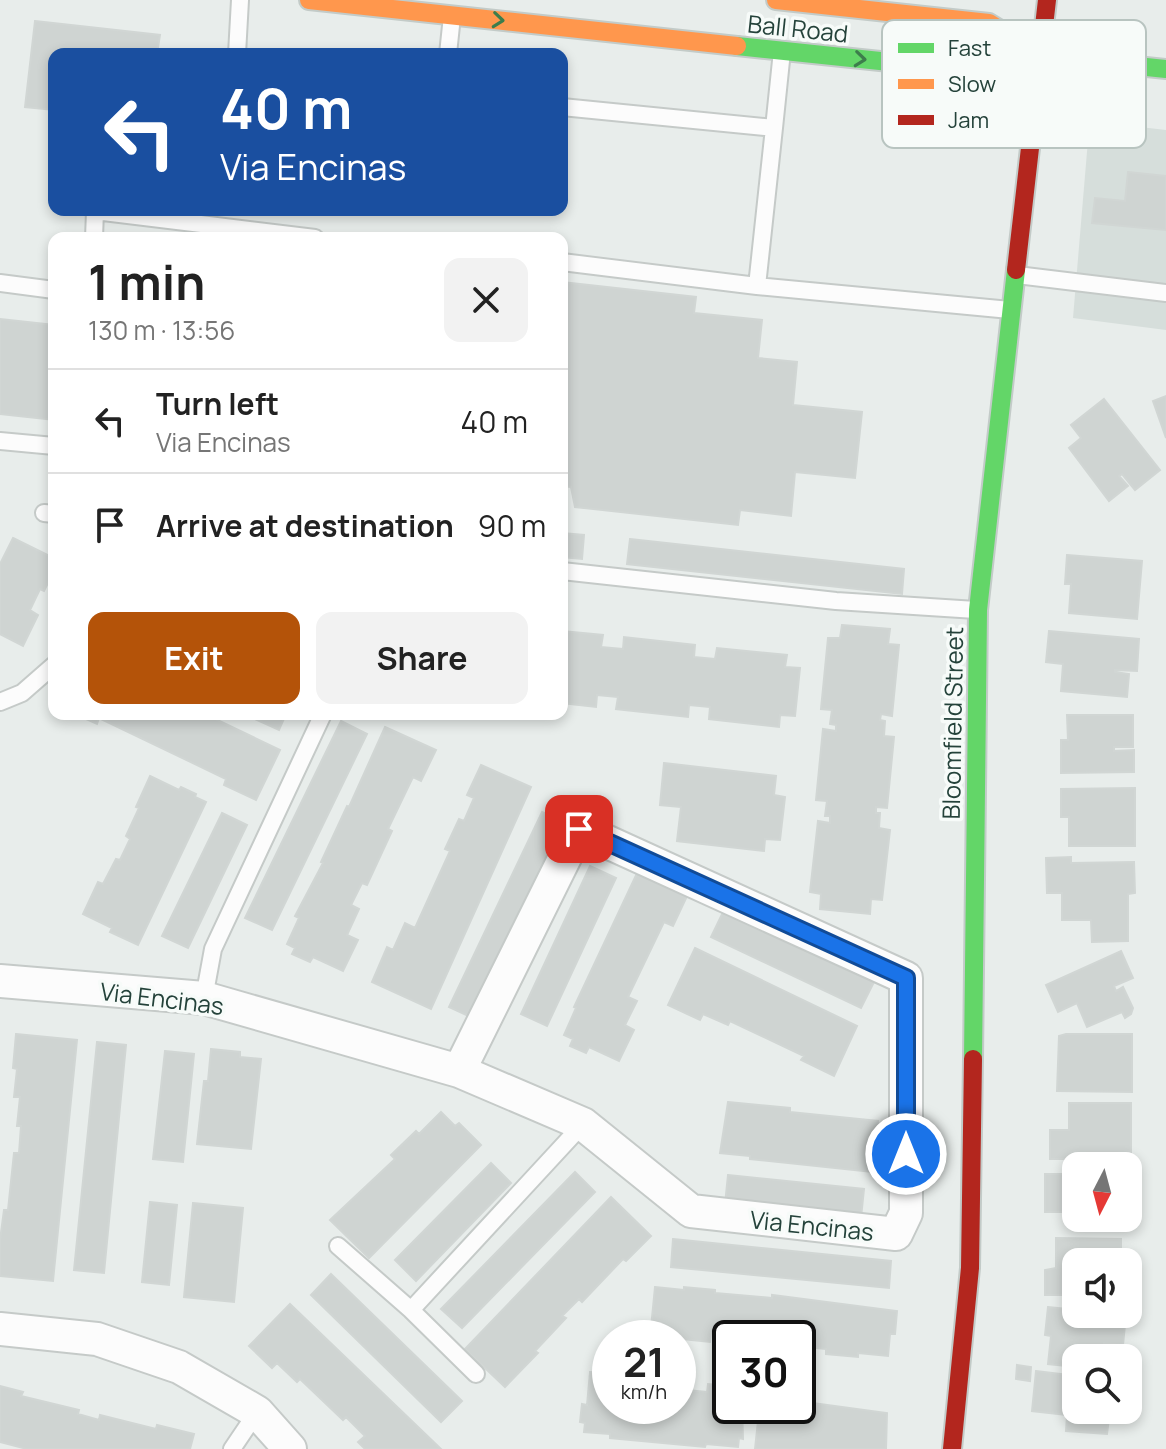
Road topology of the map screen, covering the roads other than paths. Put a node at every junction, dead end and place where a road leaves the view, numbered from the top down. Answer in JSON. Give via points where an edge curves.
{"nodes":[{"id":1,"x":240,"y":0,"type":"edge"},
{"id":2,"x":309,"y":0,"type":"edge"},
{"id":3,"x":776,"y":0,"type":"edge"},
{"id":4,"x":1047,"y":0,"type":"edge"},
{"id":5,"x":842,"y":4,"type":"edge"},
{"id":6,"x":452,"y":8,"type":"edge"},
{"id":7,"x":929,"y":8,"type":"edge"},
{"id":8,"x":977,"y":20,"type":"edge"},
{"id":9,"x":1045,"y":20,"type":"edge"},
{"id":10,"x":237,"y":48,"type":"edge"},
{"id":11,"x":449,"y":48,"type":"edge"},
{"id":12,"x":782,"y":50,"type":"junction"},
{"id":13,"x":882,"y":61,"type":"edge"},
{"id":14,"x":1146,"y":67,"type":"edge"},
{"id":15,"x":1166,"y":69,"type":"edge"},
{"id":16,"x":568,"y":108,"type":"edge"},
{"id":17,"x":774,"y":128,"type":"junction"},
{"id":18,"x":1031,"y":148,"type":"edge"},
{"id":19,"x":164,"y":216,"type":"edge"},
{"id":20,"x":274,"y":232,"type":"edge"},
{"id":21,"x":568,"y":263,"type":"edge"},
{"id":22,"x":1016,"y":275,"type":"junction"},
{"id":23,"x":0,"y":283,"type":"edge"},
{"id":24,"x":757,"y":286,"type":"junction"},
{"id":25,"x":48,"y":289,"type":"edge"},
{"id":26,"x":1166,"y":293,"type":"edge"},
{"id":27,"x":1012,"y":310,"type":"junction"},
{"id":28,"x":0,"y":441,"type":"edge"},
{"id":29,"x":48,"y":445,"type":"edge"},
{"id":30,"x":568,"y":572,"type":"edge"},
{"id":31,"x":978,"y":610,"type":"junction"},
{"id":32,"x":48,"y":670,"type":"edge"},
{"id":33,"x":0,"y":702,"type":"edge"},
{"id":34,"x":320,"y":720,"type":"edge"},
{"id":35,"x":0,"y":981,"type":"edge"},
{"id":36,"x":204,"y":998,"type":"junction"},
{"id":37,"x":459,"y":1071,"type":"junction"},
{"id":38,"x":583,"y":1124,"type":"junction"},
{"id":39,"x":338,"y":1246,"type":"dead end"},
{"id":40,"x":411,"y":1310,"type":"junction"},
{"id":41,"x":0,"y":1329,"type":"edge"},
{"id":42,"x":476,"y":1374,"type":"dead end"},
{"id":43,"x":257,"y":1412,"type":"junction"},
{"id":44,"x":232,"y":1449,"type":"edge"},
{"id":45,"x":290,"y":1449,"type":"edge"},
{"id":46,"x":952,"y":1449,"type":"edge"}],
"edges":[{"from":1,"to":10,"type":"lane"},
{"from":2,"to":6,"type":"street","name":"Ball Road"},
{"from":3,"to":5,"type":"street","name":"Ball Road"},
{"from":4,"to":9,"type":"street","name":"Bloomfield Street"},
{"from":5,"to":7,"type":"street","name":"Ball Road"},
{"from":6,"to":11,"type":"lane"},
{"from":6,"to":12,"type":"street","name":"Ball Road","one_way":true},
{"from":7,"to":8,"type":"street","name":"Ball Road"},
{"from":12,"to":13,"type":"street","name":"Ball Road","one_way":true},
{"from":12,"to":17,"type":"lane"},
{"from":14,"to":15,"type":"street","name":"Ball Road"},
{"from":16,"to":17,"type":"lane"},
{"from":17,"to":24,"type":"lane"},
{"from":18,"to":22,"type":"street","name":"Bloomfield Street"},
{"from":19,"to":20,"type":"lane"},
{"from":21,"to":24,"type":"lane"},
{"from":22,"to":26,"type":"lane"},
{"from":22,"to":27,"type":"street","name":"Bloomfield Street"},
{"from":23,"to":25,"type":"lane"},
{"from":24,"to":27,"type":"lane"},
{"from":27,"to":31,"type":"street","name":"Bloomfield Street"},
{"from":28,"to":29,"type":"lane"},
{"from":30,"to":31,"type":"lane","via":[[836,601]]},
{"from":31,"to":46,"type":"street","name":"Bloomfield Street","via":[[970,1268]]},
{"from":32,"to":33,"type":"lane","via":[[22,693]]},
{"from":34,"to":36,"type":"lane","via":[[213,949]]},
{"from":35,"to":36,"type":"street","name":"Via Encinas"},
{"from":36,"to":37,"type":"street","name":"Via Encinas"},
{"from":37,"to":38,"type":"street","name":"Via Encinas"},
{"from":37,"to":38,"type":"street","name":"Via Encinas","via":[[579,829],[906,978],[906,1213],[896,1234],[691,1211]]},
{"from":38,"to":40,"type":"lane"},
{"from":39,"to":40,"type":"lane"},
{"from":40,"to":42,"type":"lane"},
{"from":41,"to":43,"type":"street","via":[[97,1339],[179,1367]]},
{"from":43,"to":44,"type":"lane"},
{"from":43,"to":45,"type":"street"}]}
